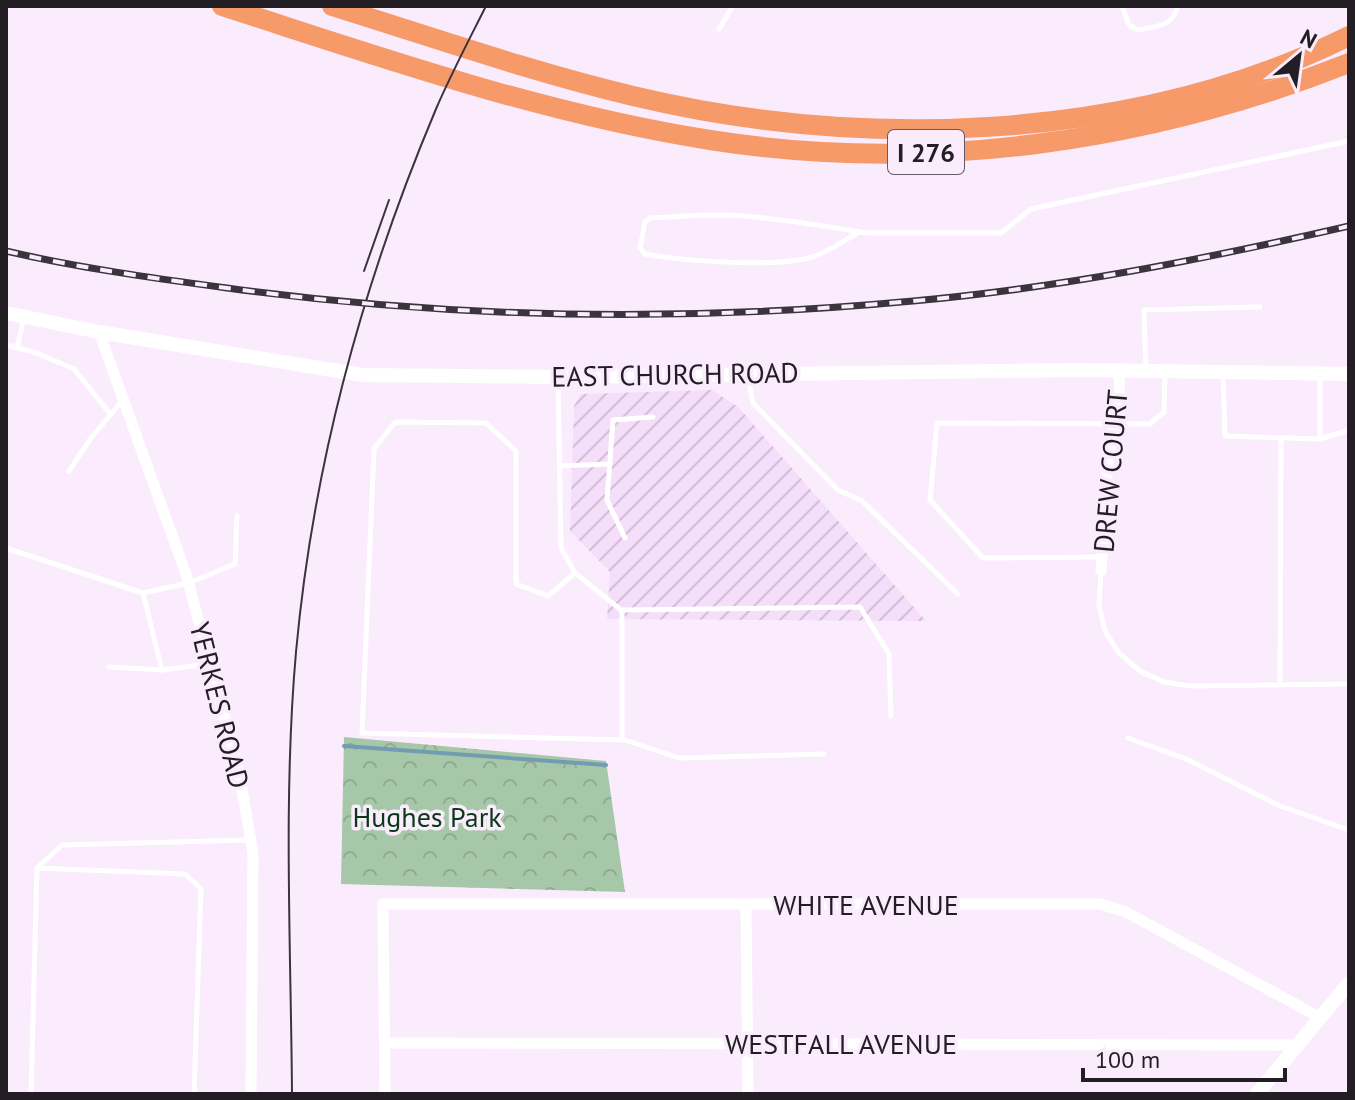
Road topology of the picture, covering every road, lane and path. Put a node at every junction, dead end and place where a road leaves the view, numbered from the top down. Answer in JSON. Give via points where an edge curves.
{"nodes":[{"id":1,"x":222,"y":6,"type":"edge"},
{"id":2,"x":332,"y":6,"type":"edge"},
{"id":3,"x":733,"y":6,"type":"edge"},
{"id":4,"x":1122,"y":6,"type":"edge"},
{"id":5,"x":1178,"y":6,"type":"edge"},
{"id":6,"x":719,"y":29,"type":"dead end"},
{"id":7,"x":1349,"y":36,"type":"edge"},
{"id":8,"x":1349,"y":63,"type":"edge"},
{"id":9,"x":1349,"y":141,"type":"edge"},
{"id":10,"x":859,"y":232,"type":"junction"},
{"id":11,"x":1260,"y":307,"type":"dead end"},
{"id":12,"x":6,"y":313,"type":"edge"},
{"id":13,"x":24,"y":317,"type":"junction"},
{"id":14,"x":99,"y":332,"type":"junction"},
{"id":15,"x":6,"y":345,"type":"edge"},
{"id":16,"x":17,"y":348,"type":"junction"},
{"id":17,"x":1119,"y":370,"type":"junction"},
{"id":18,"x":1146,"y":371,"type":"junction"},
{"id":19,"x":1165,"y":371,"type":"junction"},
{"id":20,"x":747,"y":372,"type":"junction"},
{"id":21,"x":1223,"y":372,"type":"junction"},
{"id":22,"x":1320,"y":373,"type":"junction"},
{"id":23,"x":1349,"y":374,"type":"edge"},
{"id":24,"x":558,"y":377,"type":"junction"},
{"id":25,"x":123,"y":400,"type":"junction"},
{"id":26,"x":111,"y":415,"type":"junction"},
{"id":27,"x":653,"y":417,"type":"dead end"},
{"id":28,"x":1116,"y":425,"type":"junction"},
{"id":29,"x":1349,"y":430,"type":"edge"},
{"id":30,"x":1281,"y":438,"type":"junction"},
{"id":31,"x":1320,"y":439,"type":"junction"},
{"id":32,"x":610,"y":464,"type":"junction"},
{"id":33,"x":560,"y":466,"type":"junction"},
{"id":34,"x":69,"y":471,"type":"dead end"},
{"id":35,"x":237,"y":516,"type":"dead end"},
{"id":36,"x":625,"y":538,"type":"dead end"},
{"id":37,"x":6,"y":548,"type":"edge"},
{"id":38,"x":1102,"y":557,"type":"junction"},
{"id":39,"x":1101,"y":571,"type":"joint"},
{"id":40,"x":575,"y":573,"type":"junction"},
{"id":41,"x":189,"y":583,"type":"junction"},
{"id":42,"x":143,"y":593,"type":"junction"},
{"id":43,"x":958,"y":594,"type":"dead end"},
{"id":44,"x":622,"y":610,"type":"junction"},
{"id":45,"x":211,"y":664,"type":"junction"},
{"id":46,"x":109,"y":667,"type":"dead end"},
{"id":47,"x":162,"y":670,"type":"junction"},
{"id":48,"x":1349,"y":684,"type":"edge"},
{"id":49,"x":1280,"y":685,"type":"junction"},
{"id":50,"x":891,"y":716,"type":"dead end"},
{"id":51,"x":1128,"y":738,"type":"dead end"},
{"id":52,"x":624,"y":740,"type":"junction"},
{"id":53,"x":824,"y":754,"type":"dead end"},
{"id":54,"x":1349,"y":830,"type":"edge"},
{"id":55,"x":251,"y":840,"type":"junction"},
{"id":56,"x":37,"y":868,"type":"junction"},
{"id":57,"x":746,"y":904,"type":"junction"},
{"id":58,"x":1349,"y":983,"type":"edge"},
{"id":59,"x":1319,"y":1017,"type":"junction"},
{"id":60,"x":385,"y":1043,"type":"junction"},
{"id":61,"x":748,"y":1043,"type":"junction"},
{"id":62,"x":1297,"y":1045,"type":"junction"},
{"id":63,"x":31,"y":1094,"type":"edge"},
{"id":64,"x":194,"y":1094,"type":"edge"},
{"id":65,"x":251,"y":1094,"type":"edge"},
{"id":66,"x":385,"y":1094,"type":"edge"},
{"id":67,"x":748,"y":1094,"type":"edge"},
{"id":68,"x":1257,"y":1094,"type":"edge"}],
"edges":[{"from":1,"to":8,"type":"highway","number":"I 276","via":[[576,113],[709,140],[832,153],[1029,146],[1142,127],[1257,98]]},
{"from":2,"to":7,"type":"highway","number":"I 276","via":[[634,96],[756,118],[945,130],[1112,114],[1244,78]]},
{"from":3,"to":6,"type":"lane"},
{"from":4,"to":5,"type":"lane","via":[[1129,25],[1138,30],[1168,24]]},
{"from":9,"to":10,"type":"lane","via":[[1031,209],[1001,233]]},
{"from":10,"to":10,"type":"lane","via":[[741,215],[650,218],[640,248],[664,258],[764,262],[805,259]]},
{"from":11,"to":18,"type":"lane","via":[[1144,310]]},
{"from":12,"to":13,"type":"street","name":"EAST CHURCH ROAD"},
{"from":13,"to":14,"type":"street","name":"EAST CHURCH ROAD"},
{"from":13,"to":16,"type":"lane"},
{"from":14,"to":24,"type":"street","name":"EAST CHURCH ROAD","via":[[363,375]]},
{"from":14,"to":25,"type":"street","name":"YERKES ROAD"},
{"from":15,"to":16,"type":"lane"},
{"from":16,"to":26,"type":"lane","via":[[74,369]]},
{"from":17,"to":18,"type":"street","name":"EAST CHURCH ROAD"},
{"from":17,"to":20,"type":"street","name":"EAST CHURCH ROAD"},
{"from":17,"to":28,"type":"street","name":"DREW COURT"},
{"from":18,"to":19,"type":"street","name":"EAST CHURCH ROAD"},
{"from":19,"to":21,"type":"street","name":"EAST CHURCH ROAD"},
{"from":19,"to":28,"type":"lane","via":[[1166,404],[1160,418],[1150,424]]},
{"from":20,"to":24,"type":"street","name":"EAST CHURCH ROAD"},
{"from":20,"to":43,"type":"lane","via":[[753,403],[838,490],[862,501]]},
{"from":21,"to":22,"type":"street","name":"EAST CHURCH ROAD"},
{"from":21,"to":30,"type":"lane","via":[[1225,436]]},
{"from":22,"to":23,"type":"street","name":"EAST CHURCH ROAD"},
{"from":22,"to":31,"type":"lane"},
{"from":24,"to":33,"type":"lane"},
{"from":25,"to":26,"type":"lane"},
{"from":25,"to":41,"type":"street","name":"YERKES ROAD"},
{"from":26,"to":34,"type":"lane"},
{"from":27,"to":32,"type":"lane","via":[[613,420]]},
{"from":28,"to":38,"type":"street","name":"DREW COURT","via":[[1108,459]]},
{"from":28,"to":38,"type":"lane","via":[[937,423],[930,500],[983,558]]},
{"from":29,"to":31,"type":"lane"},
{"from":30,"to":31,"type":"lane"},
{"from":30,"to":49,"type":"lane"},
{"from":32,"to":33,"type":"lane"},
{"from":32,"to":36,"type":"lane","via":[[607,500]]},
{"from":33,"to":40,"type":"lane","via":[[561,548]]},
{"from":35,"to":41,"type":"lane","via":[[235,564]]},
{"from":37,"to":42,"type":"lane"},
{"from":38,"to":39,"type":"street","name":"DREW COURT"},
{"from":39,"to":49,"type":"lane","via":[[1099,605],[1105,631],[1140,671],[1190,686]]},
{"from":40,"to":44,"type":"lane"},
{"from":40,"to":52,"type":"lane","via":[[548,596],[516,584],[516,451],[486,423],[395,422],[374,449],[362,733]]},
{"from":41,"to":42,"type":"lane"},
{"from":41,"to":45,"type":"street","name":"YERKES ROAD"},
{"from":42,"to":47,"type":"lane"},
{"from":44,"to":50,"type":"lane","via":[[860,607],[889,654]]},
{"from":44,"to":52,"type":"lane"},
{"from":45,"to":47,"type":"lane"},
{"from":45,"to":55,"type":"street","name":"YERKES ROAD"},
{"from":46,"to":47,"type":"lane"},
{"from":48,"to":49,"type":"lane"},
{"from":51,"to":54,"type":"lane","via":[[1189,760],[1280,806]]},
{"from":52,"to":53,"type":"lane","via":[[679,758]]},
{"from":55,"to":56,"type":"lane","via":[[62,845]]},
{"from":55,"to":65,"type":"street","name":"YERKES ROAD"},
{"from":56,"to":63,"type":"lane"},
{"from":56,"to":64,"type":"lane","via":[[185,874],[201,889]]},
{"from":57,"to":59,"type":"street","name":"WHITE AVENUE","via":[[1112,906]]},
{"from":57,"to":60,"type":"street","name":"WHITE AVENUE","via":[[383,904]]},
{"from":57,"to":61,"type":"street"},
{"from":58,"to":59,"type":"street"},
{"from":59,"to":62,"type":"street"},
{"from":60,"to":61,"type":"street","name":"WESTFALL AVENUE"},
{"from":60,"to":66,"type":"street"},
{"from":61,"to":62,"type":"street","name":"WESTFALL AVENUE"},
{"from":61,"to":67,"type":"street"},
{"from":62,"to":68,"type":"street"}]}
